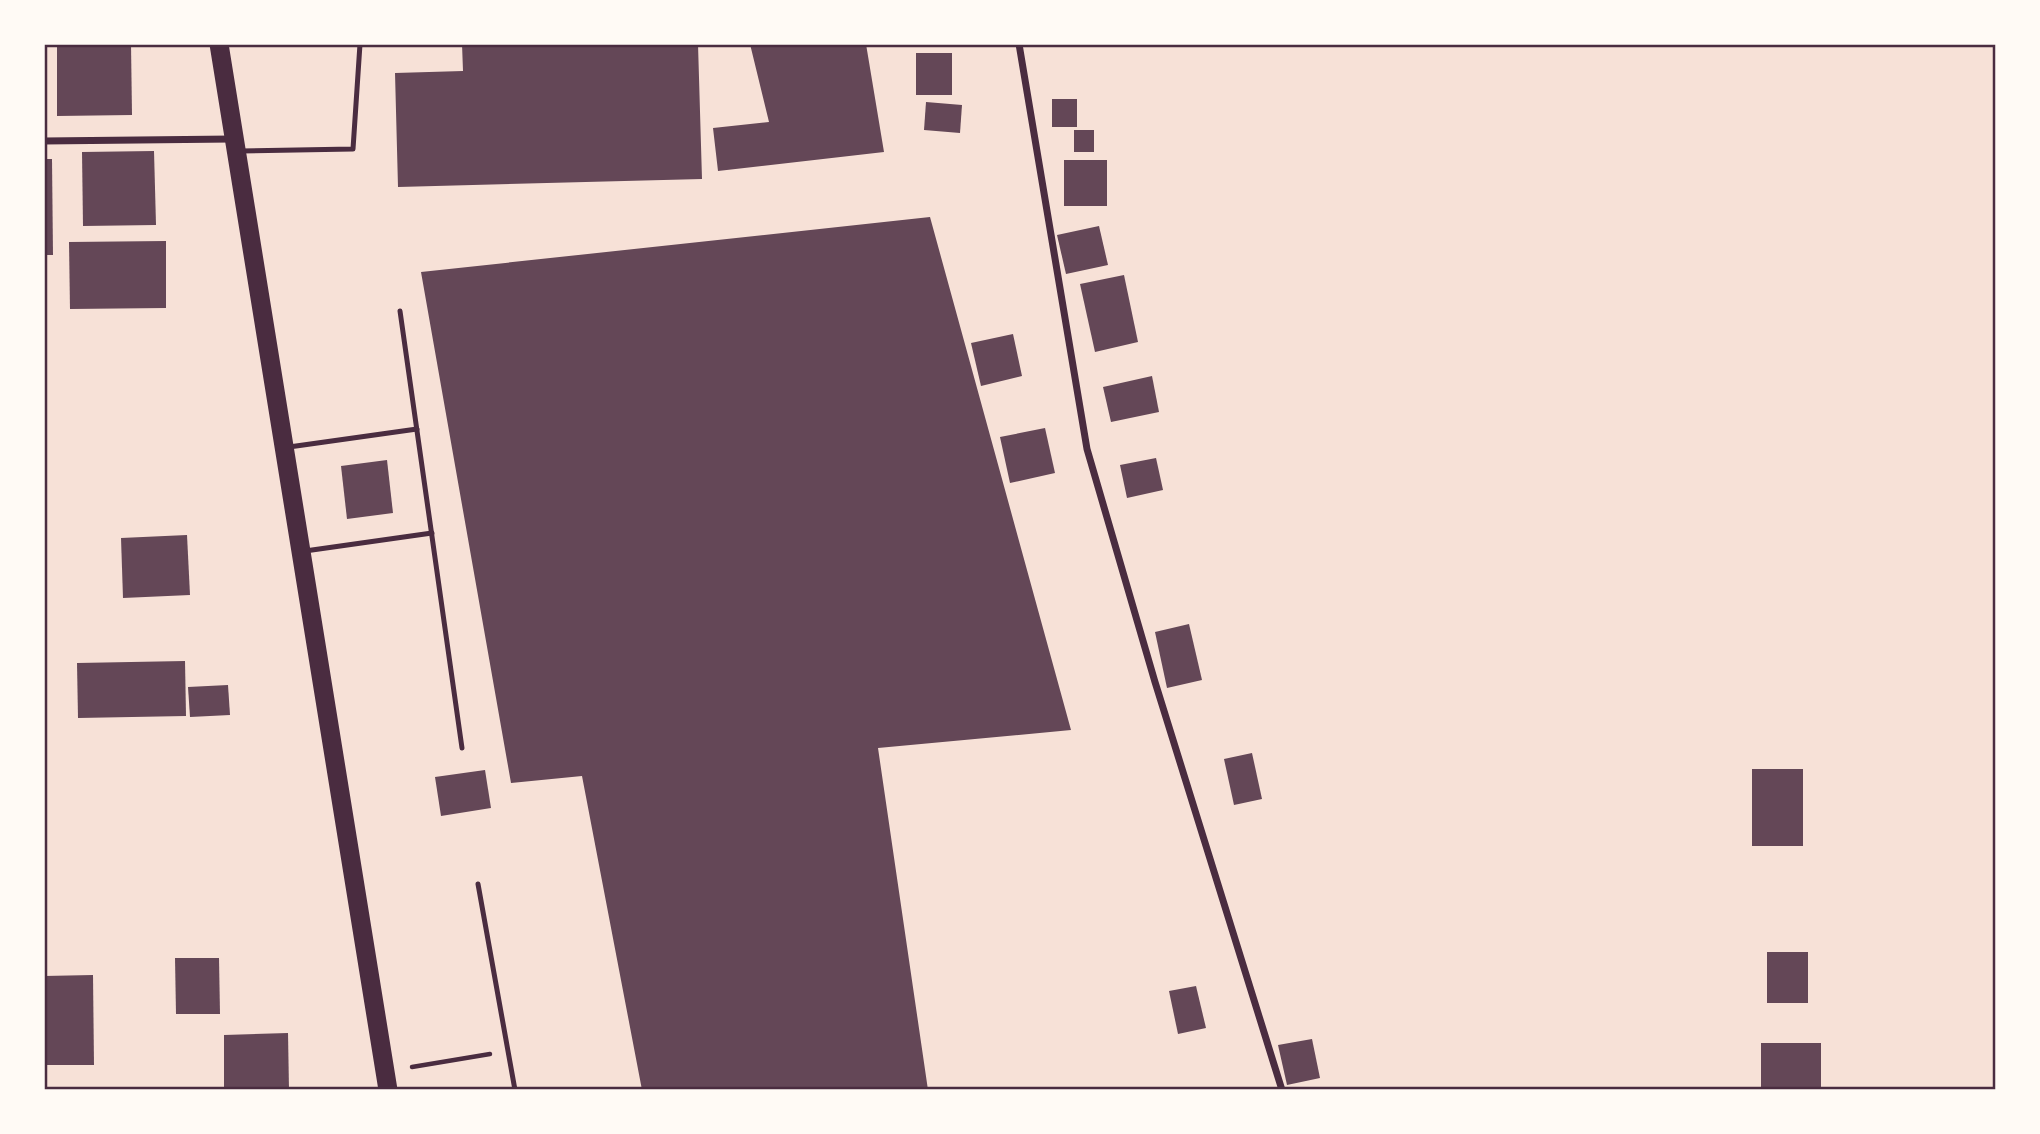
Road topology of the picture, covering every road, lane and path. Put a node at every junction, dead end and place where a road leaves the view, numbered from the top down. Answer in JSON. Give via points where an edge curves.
{"nodes":[{"id":1,"x":219,"y":44,"type":"edge"},
{"id":2,"x":360,"y":44,"type":"edge"},
{"id":3,"x":1019,"y":44,"type":"edge"},
{"id":4,"x":44,"y":141,"type":"edge"},
{"id":5,"x":236,"y":145,"type":"junction"},
{"id":6,"x":400,"y":311,"type":"dead end"},
{"id":7,"x":417,"y":429,"type":"junction"},
{"id":8,"x":283,"y":448,"type":"junction"},
{"id":9,"x":432,"y":533,"type":"junction"},
{"id":10,"x":302,"y":551,"type":"junction"},
{"id":11,"x":462,"y":748,"type":"dead end"},
{"id":12,"x":478,"y":884,"type":"dead end"},
{"id":13,"x":508,"y":1050,"type":"junction"},
{"id":14,"x":386,"y":1081,"type":"edge"},
{"id":15,"x":515,"y":1090,"type":"edge"},
{"id":16,"x":1282,"y":1090,"type":"edge"}],
"edges":[{"from":1,"to":5,"type":"highway"},
{"from":2,"to":5,"type":"lane","via":[[353,149]]},
{"from":3,"to":16,"type":"street","via":[[1087,449]]},
{"from":4,"to":5,"type":"street"},
{"from":5,"to":8,"type":"highway"},
{"from":6,"to":7,"type":"lane"},
{"from":7,"to":8,"type":"lane"},
{"from":7,"to":9,"type":"lane"},
{"from":8,"to":10,"type":"highway"},
{"from":9,"to":10,"type":"lane"},
{"from":9,"to":11,"type":"lane"},
{"from":10,"to":14,"type":"highway"},
{"from":12,"to":13,"type":"lane"},
{"from":13,"to":14,"type":"path"},
{"from":13,"to":15,"type":"lane"}]}
